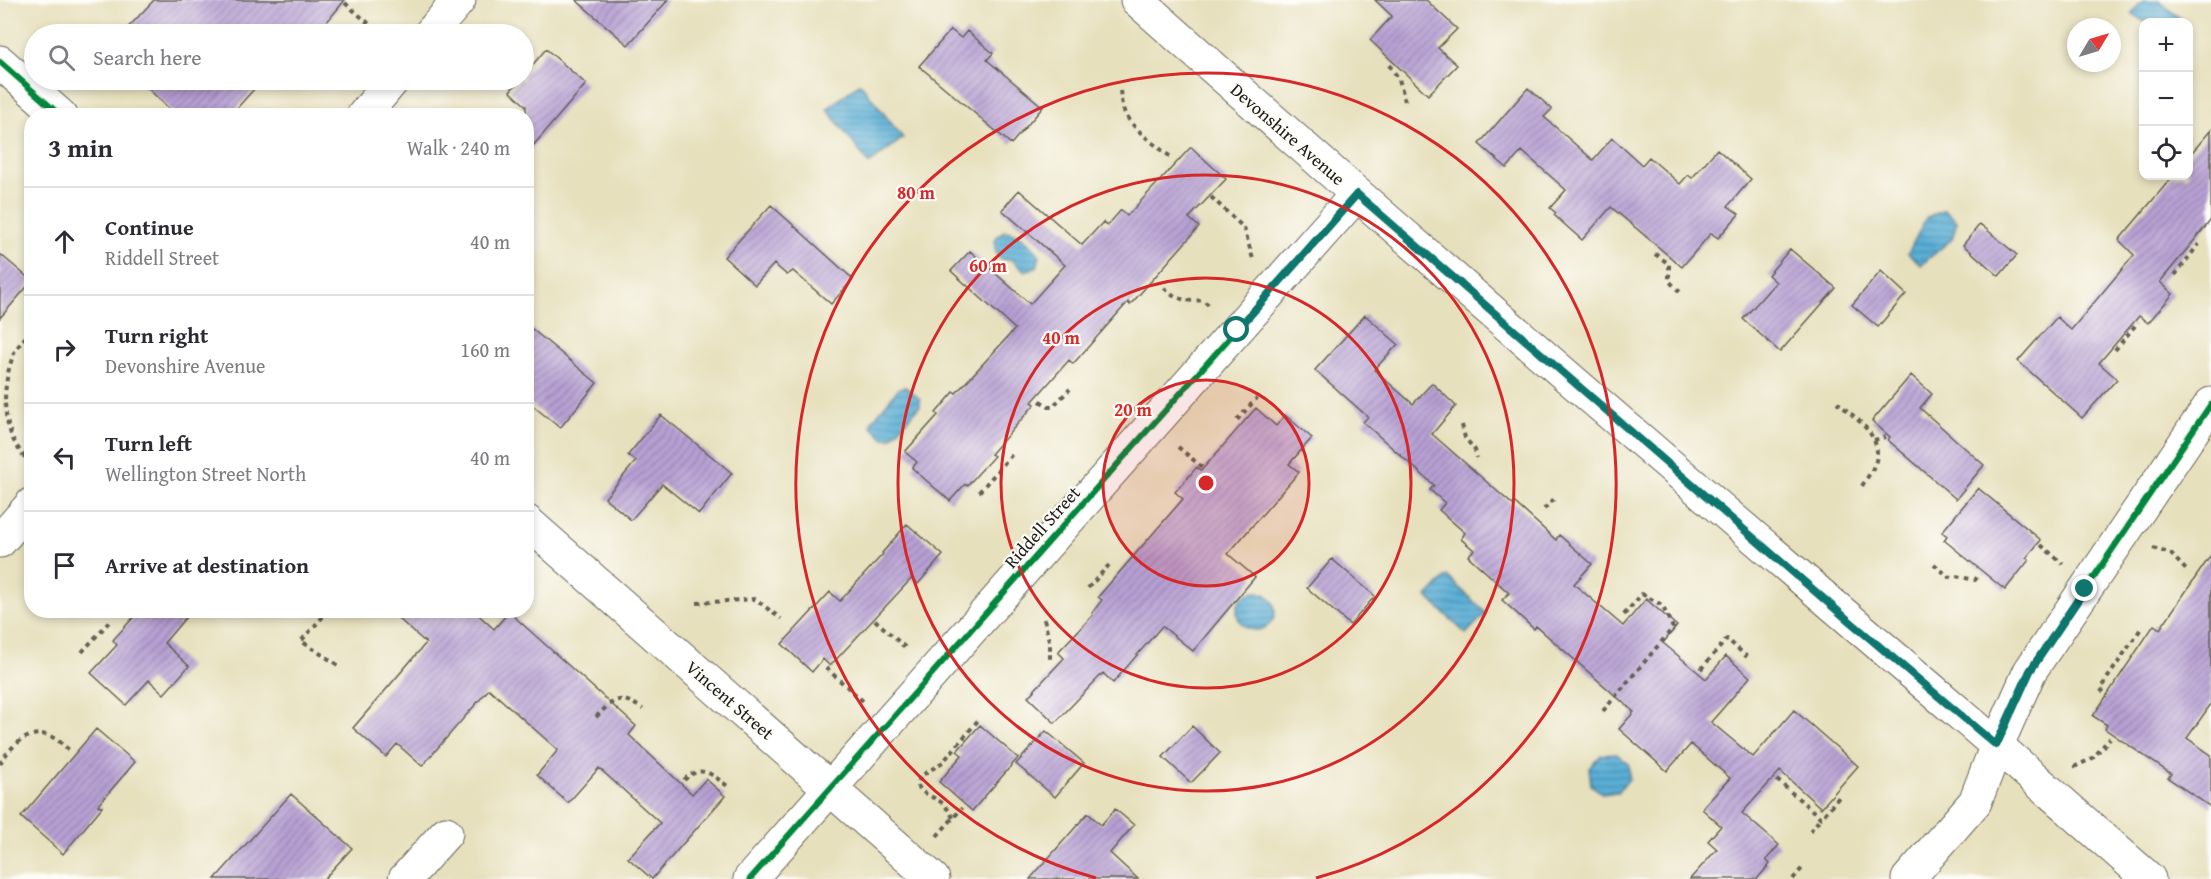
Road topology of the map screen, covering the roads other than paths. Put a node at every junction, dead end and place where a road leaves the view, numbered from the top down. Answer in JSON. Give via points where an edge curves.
{"nodes":[{"id":1,"x":459,"y":0,"type":"edge"},
{"id":2,"x":1137,"y":0,"type":"edge"},
{"id":3,"x":439,"y":24,"type":"edge"},
{"id":4,"x":0,"y":62,"type":"edge"},
{"id":5,"x":24,"y":83,"type":"edge"},
{"id":6,"x":32,"y":90,"type":"edge"},
{"id":7,"x":385,"y":90,"type":"edge"},
{"id":8,"x":53,"y":108,"type":"edge"},
{"id":9,"x":370,"y":108,"type":"edge"},
{"id":10,"x":1357,"y":194,"type":"junction"},
{"id":11,"x":2211,"y":404,"type":"edge"},
{"id":12,"x":24,"y":513,"type":"edge"},
{"id":13,"x":534,"y":528,"type":"edge"},
{"id":14,"x":0,"y":541,"type":"edge"},
{"id":15,"x":1996,"y":745,"type":"junction"},
{"id":16,"x":831,"y":789,"type":"junction"},
{"id":17,"x":446,"y":833,"type":"dead end"},
{"id":18,"x":405,"y":879,"type":"edge"},
{"id":19,"x":750,"y":879,"type":"edge"},
{"id":20,"x":933,"y":879,"type":"edge"},
{"id":21,"x":1908,"y":879,"type":"edge"},
{"id":22,"x":2149,"y":879,"type":"edge"}],
"edges":[{"from":1,"to":3,"type":"street"},
{"from":2,"to":10,"type":"street","name":"Devonshire Avenue"},
{"from":4,"to":5,"type":"street"},
{"from":6,"to":8,"type":"street"},
{"from":7,"to":9,"type":"street"},
{"from":10,"to":15,"type":"street","name":"Devonshire Avenue"},
{"from":10,"to":16,"type":"street","name":"Riddell Street"},
{"from":11,"to":15,"type":"street","via":[[2030,671]]},
{"from":12,"to":14,"type":"street"},
{"from":13,"to":16,"type":"street","name":"Vincent Street"},
{"from":15,"to":21,"type":"street","via":[[1975,802]]},
{"from":15,"to":22,"type":"street","name":"Devonshire Avenue"},
{"from":16,"to":19,"type":"street","name":"Riddell Street"},
{"from":16,"to":20,"type":"street","name":"Vincent Street"},
{"from":17,"to":18,"type":"street"}]}
